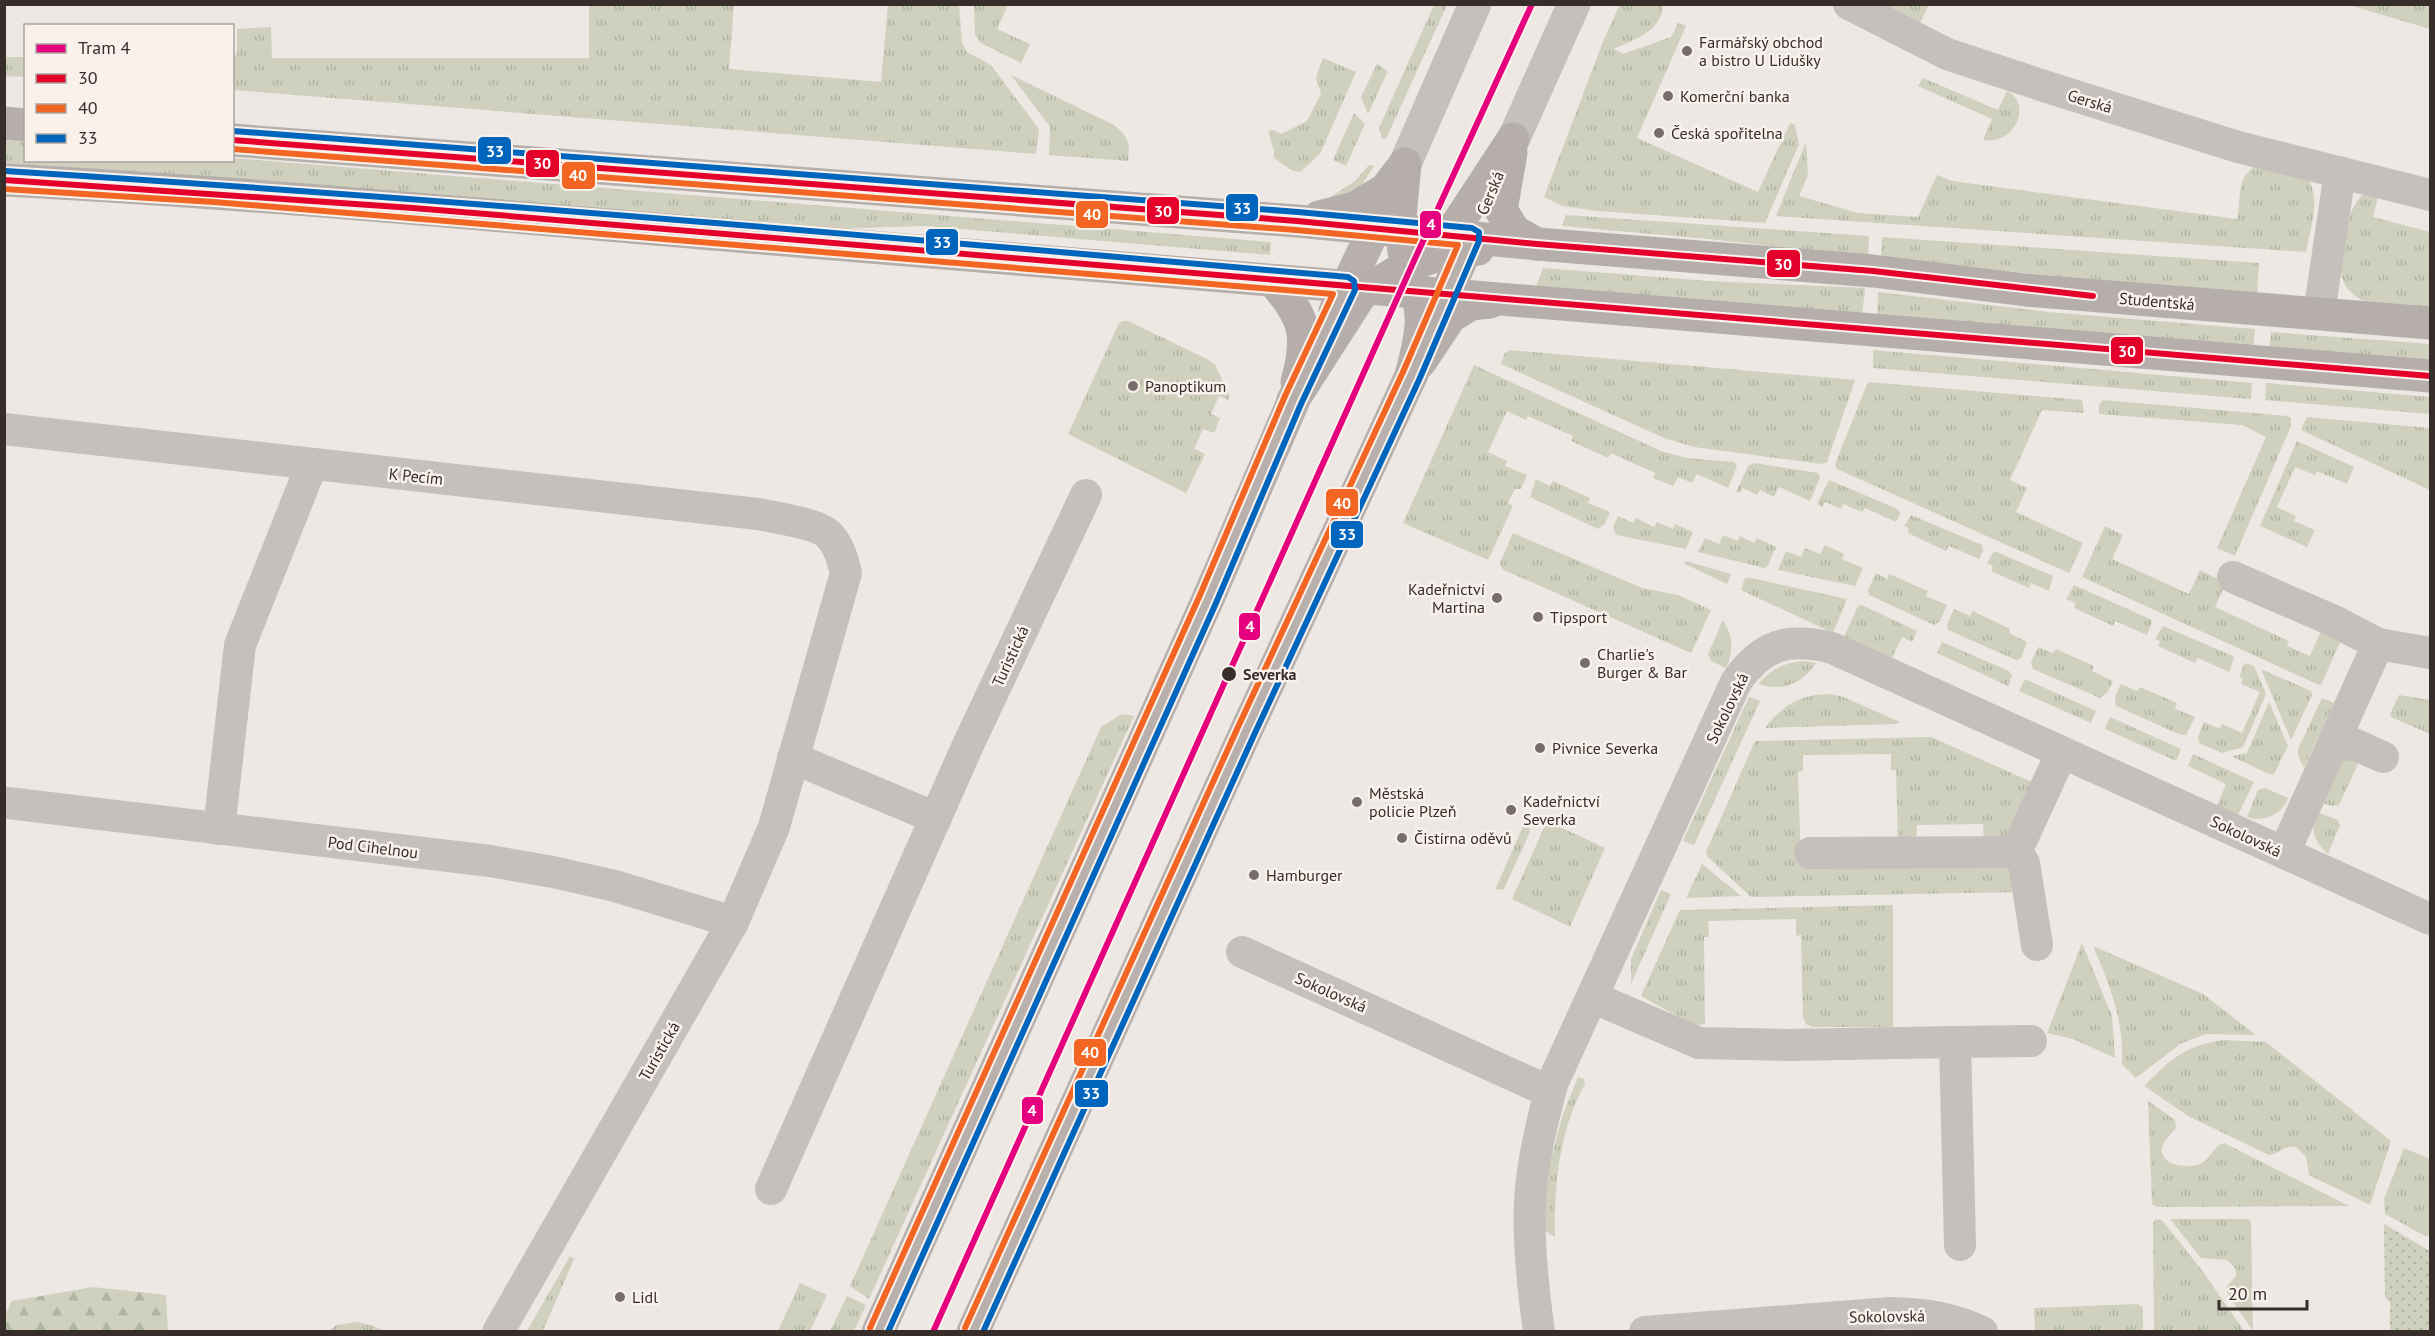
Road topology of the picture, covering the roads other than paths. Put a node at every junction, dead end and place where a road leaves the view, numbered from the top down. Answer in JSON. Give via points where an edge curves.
{"nodes":[{"id":1,"x":1475,"y":4,"type":"edge"},
{"id":2,"x":1574,"y":4,"type":"edge"},
{"id":3,"x":1849,"y":4,"type":"edge"},
{"id":4,"x":4,"y":123,"type":"edge"},
{"id":5,"x":24,"y":124,"type":"edge"},
{"id":6,"x":1513,"y":139,"type":"junction"},
{"id":7,"x":234,"y":140,"type":"edge"},
{"id":8,"x":1405,"y":164,"type":"junction"},
{"id":9,"x":2340,"y":172,"type":"junction"},
{"id":10,"x":4,"y":180,"type":"edge"},
{"id":11,"x":2430,"y":195,"type":"edge"},
{"id":12,"x":1302,"y":221,"type":"junction"},
{"id":13,"x":1381,"y":233,"type":"junction"},
{"id":14,"x":1462,"y":241,"type":"junction"},
{"id":15,"x":1537,"y":244,"type":"junction"},
{"id":16,"x":1273,"y":281,"type":"junction"},
{"id":17,"x":1397,"y":283,"type":"junction"},
{"id":18,"x":1517,"y":300,"type":"junction"},
{"id":19,"x":2319,"y":314,"type":"junction"},
{"id":20,"x":2430,"y":323,"type":"edge"},
{"id":21,"x":1411,"y":376,"type":"junction"},
{"id":22,"x":2430,"y":376,"type":"edge"},
{"id":23,"x":1293,"y":400,"type":"junction"},
{"id":24,"x":4,"y":429,"type":"edge"},
{"id":25,"x":312,"y":464,"type":"junction"},
{"id":26,"x":1086,"y":495,"type":"dead end"},
{"id":27,"x":826,"y":532,"type":"joint"},
{"id":28,"x":2234,"y":577,"type":"dead end"},
{"id":29,"x":2378,"y":644,"type":"junction"},
{"id":30,"x":2430,"y":653,"type":"edge"},
{"id":31,"x":2336,"y":736,"type":"junction"},
{"id":32,"x":2062,"y":752,"type":"junction"},
{"id":33,"x":2383,"y":757,"type":"dead end"},
{"id":34,"x":793,"y":758,"type":"junction"},
{"id":35,"x":8,"y":803,"type":"dead end"},
{"id":36,"x":936,"y":818,"type":"junction"},
{"id":37,"x":219,"y":829,"type":"junction"},
{"id":38,"x":2016,"y":852,"type":"junction"},
{"id":39,"x":1810,"y":853,"type":"dead end"},
{"id":40,"x":2284,"y":853,"type":"junction"},
{"id":41,"x":2430,"y":919,"type":"edge"},
{"id":42,"x":733,"y":922,"type":"junction"},
{"id":43,"x":2037,"y":945,"type":"dead end"},
{"id":44,"x":1242,"y":952,"type":"dead end"},
{"id":45,"x":1592,"y":997,"type":"junction"},
{"id":46,"x":2031,"y":1041,"type":"dead end"},
{"id":47,"x":1955,"y":1042,"type":"junction"},
{"id":48,"x":1550,"y":1092,"type":"junction"},
{"id":49,"x":771,"y":1189,"type":"dead end"},
{"id":50,"x":1960,"y":1245,"type":"dead end"},
{"id":51,"x":498,"y":1332,"type":"edge"},
{"id":52,"x":878,"y":1332,"type":"edge"},
{"id":53,"x":973,"y":1332,"type":"edge"},
{"id":54,"x":1539,"y":1332,"type":"edge"},
{"id":55,"x":1645,"y":1332,"type":"edge"},
{"id":56,"x":1982,"y":1332,"type":"edge"}],
"edges":[{"from":1,"to":8,"type":"street"},
{"from":2,"to":6,"type":"street","name":"Gerská"},
{"from":3,"to":9,"type":"street","name":"Gerská","via":[[1947,54],[2238,147]]},
{"from":4,"to":5,"type":"main road"},
{"from":6,"to":14,"type":"street","name":"Gerská"},
{"from":6,"to":15,"type":"main road","via":[[1501,210],[1514,231]]},
{"from":7,"to":12,"type":"main road","name":"Studentská"},
{"from":8,"to":12,"type":"main road","via":[[1385,190],[1355,208]]},
{"from":8,"to":13,"type":"main road","via":[[1400,217]]},
{"from":9,"to":11,"type":"street","name":"Gerská"},
{"from":9,"to":19,"type":"street"},
{"from":10,"to":16,"type":"main road","via":[[227,194]]},
{"from":12,"to":13,"type":"main road","name":"Studentská"},
{"from":13,"to":14,"type":"main road","name":"Studentská"},
{"from":13,"to":17,"type":"main road"},
{"from":13,"to":17,"type":"main road","name":"Gerská"},
{"from":14,"to":15,"type":"main road","name":"Studentská"},
{"from":14,"to":17,"type":"main road"},
{"from":14,"to":17,"type":"main road","name":"Gerská"},
{"from":15,"to":19,"type":"main road","name":"Studentská","via":[[1873,270],[2025,290]]},
{"from":16,"to":17,"type":"main road"},
{"from":16,"to":23,"type":"main road","via":[[1292,302],[1304,327],[1303,363]]},
{"from":17,"to":18,"type":"main road"},
{"from":17,"to":21,"type":"main road","via":[[1422,330]]},
{"from":17,"to":23,"type":"main road","name":"Gerská"},
{"from":18,"to":21,"type":"main road","via":[[1472,304],[1450,317]]},
{"from":18,"to":22,"type":"main road"},
{"from":19,"to":20,"type":"main road","name":"Studentská"},
{"from":21,"to":53,"type":"main road"},
{"from":23,"to":52,"type":"main road","name":"Gerská","via":[[1208,599]]},
{"from":24,"to":25,"type":"street","name":"K Pecím"},
{"from":25,"to":27,"type":"street","name":"K Pecím","via":[[759,514]]},
{"from":25,"to":37,"type":"street","via":[[240,645]]},
{"from":26,"to":36,"type":"street","name":"Turistická"},
{"from":27,"to":34,"type":"street","name":"Turistická","via":[[840,550],[846,573]]},
{"from":28,"to":29,"type":"street"},
{"from":29,"to":30,"type":"street"},
{"from":29,"to":31,"type":"street"},
{"from":31,"to":33,"type":"street"},
{"from":31,"to":40,"type":"street"},
{"from":32,"to":38,"type":"street"},
{"from":32,"to":40,"type":"street","name":"Sokolovská"},
{"from":32,"to":45,"type":"street","name":"Sokolovská","via":[[1832,648],[1809,642],[1786,644],[1763,654],[1736,682]]},
{"from":34,"to":36,"type":"street"},
{"from":34,"to":42,"type":"street","name":"Turistická","via":[[774,827]]},
{"from":35,"to":37,"type":"street","name":"Pod Cihelnou"},
{"from":36,"to":49,"type":"street","name":"Turistická"},
{"from":37,"to":42,"type":"street","name":"Pod Cihelnou","via":[[553,872],[615,886]]},
{"from":38,"to":39,"type":"street"},
{"from":38,"to":43,"type":"street","via":[[2024,863]]},
{"from":40,"to":41,"type":"street","name":"Sokolovská"},
{"from":42,"to":51,"type":"street","name":"Turistická"},
{"from":44,"to":48,"type":"street","name":"Sokolovská"},
{"from":45,"to":47,"type":"street","via":[[1699,1043]]},
{"from":45,"to":48,"type":"street","name":"Sokolovská"},
{"from":46,"to":47,"type":"street"},
{"from":47,"to":50,"type":"street"},
{"from":48,"to":54,"type":"street","name":"Sokolovská","via":[[1540,1130],[1530,1202],[1532,1283]]},
{"from":55,"to":56,"type":"street","name":"Sokolovská","via":[[1890,1312],[1928,1314]]}]}
